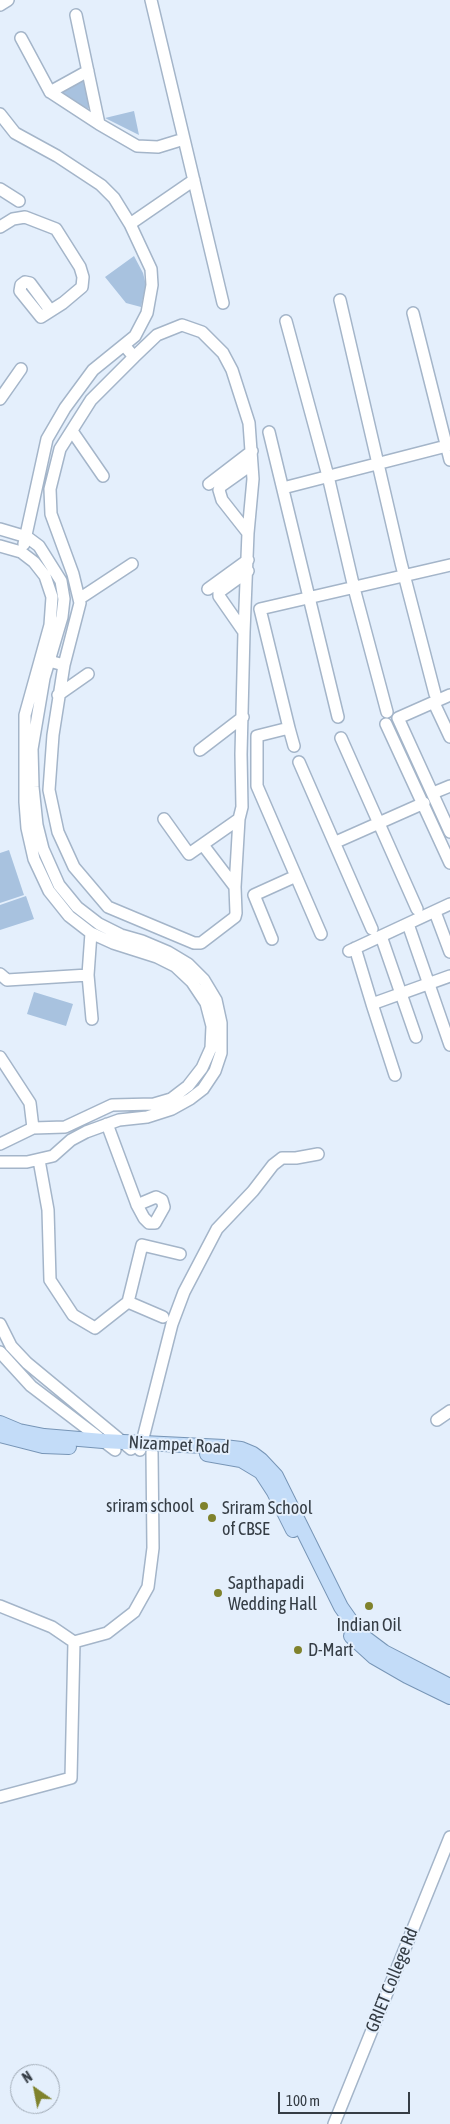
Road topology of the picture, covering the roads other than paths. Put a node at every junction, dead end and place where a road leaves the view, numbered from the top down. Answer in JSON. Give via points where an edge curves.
{"nodes":[{"id":1,"x":8,"y":0,"type":"edge"},
{"id":2,"x":151,"y":0,"type":"edge"},
{"id":3,"x":0,"y":4,"type":"edge"},
{"id":4,"x":76,"y":16,"type":"dead end"},
{"id":5,"x":21,"y":38,"type":"dead end"},
{"id":6,"x":88,"y":71,"type":"junction"},
{"id":7,"x":50,"y":92,"type":"junction"},
{"id":8,"x":0,"y":114,"type":"edge"},
{"id":9,"x":100,"y":124,"type":"junction"},
{"id":10,"x":184,"y":139,"type":"junction"},
{"id":11,"x":194,"y":180,"type":"junction"},
{"id":12,"x":0,"y":189,"type":"edge"},
{"id":13,"x":19,"y":201,"type":"dead end"},
{"id":14,"x":130,"y":224,"type":"junction"},
{"id":15,"x":0,"y":227,"type":"edge"},
{"id":16,"x":340,"y":300,"type":"dead end"},
{"id":17,"x":223,"y":303,"type":"dead end"},
{"id":18,"x":50,"y":310,"type":"dead end"},
{"id":19,"x":413,"y":313,"type":"dead end"},
{"id":20,"x":286,"y":321,"type":"dead end"},
{"id":21,"x":135,"y":336,"type":"junction"},
{"id":22,"x":124,"y":345,"type":"junction"},
{"id":23,"x":144,"y":348,"type":"junction"},
{"id":24,"x":134,"y":357,"type":"junction"},
{"id":25,"x":21,"y":369,"type":"dead end"},
{"id":26,"x":0,"y":398,"type":"edge"},
{"id":27,"x":72,"y":431,"type":"junction"},
{"id":28,"x":269,"y":432,"type":"dead end"},
{"id":29,"x":448,"y":445,"type":"edge"},
{"id":30,"x":252,"y":451,"type":"junction"},
{"id":31,"x":450,"y":460,"type":"edge"},
{"id":32,"x":252,"y":464,"type":"junction"},
{"id":33,"x":377,"y":464,"type":"junction"},
{"id":34,"x":103,"y":476,"type":"dead end"},
{"id":35,"x":328,"y":476,"type":"junction"},
{"id":36,"x":209,"y":484,"type":"dead end"},
{"id":37,"x":283,"y":488,"type":"junction"},
{"id":38,"x":0,"y":530,"type":"edge"},
{"id":39,"x":248,"y":532,"type":"junction"},
{"id":40,"x":27,"y":537,"type":"junction"},
{"id":41,"x":0,"y":546,"type":"edge"},
{"id":42,"x":21,"y":552,"type":"junction"},
{"id":43,"x":132,"y":564,"type":"dead end"},
{"id":44,"x":248,"y":565,"type":"junction"},
{"id":45,"x":450,"y":566,"type":"edge"},
{"id":46,"x":404,"y":576,"type":"junction"},
{"id":47,"x":354,"y":588,"type":"junction"},
{"id":48,"x":208,"y":589,"type":"dead end"},
{"id":49,"x":309,"y":598,"type":"junction"},
{"id":50,"x":79,"y":599,"type":"junction"},
{"id":51,"x":244,"y":632,"type":"junction"},
{"id":52,"x":64,"y":665,"type":"junction"},
{"id":53,"x":44,"y":670,"type":"junction"},
{"id":54,"x":88,"y":674,"type":"dead end"},
{"id":55,"x":61,"y":681,"type":"junction"},
{"id":56,"x":58,"y":695,"type":"junction"},
{"id":57,"x":450,"y":695,"type":"edge"},
{"id":58,"x":434,"y":698,"type":"junction"},
{"id":59,"x":243,"y":717,"type":"junction"},
{"id":60,"x":338,"y":717,"type":"dead end"},
{"id":61,"x":289,"y":728,"type":"junction"},
{"id":62,"x":450,"y":737,"type":"edge"},
{"id":63,"x":341,"y":738,"type":"dead end"},
{"id":64,"x":294,"y":746,"type":"dead end"},
{"id":65,"x":200,"y":750,"type":"dead end"},
{"id":66,"x":299,"y":762,"type":"dead end"},
{"id":67,"x":450,"y":786,"type":"edge"},
{"id":68,"x":433,"y":793,"type":"junction"},
{"id":69,"x":424,"y":803,"type":"junction"},
{"id":70,"x":164,"y":819,"type":"dead end"},
{"id":71,"x":239,"y":819,"type":"junction"},
{"id":72,"x":379,"y":823,"type":"junction"},
{"id":73,"x":450,"y":832,"type":"edge"},
{"id":74,"x":336,"y":842,"type":"junction"},
{"id":75,"x":203,"y":844,"type":"junction"},
{"id":76,"x":450,"y":863,"type":"edge"},
{"id":77,"x":296,"y":876,"type":"junction"},
{"id":78,"x":235,"y":887,"type":"junction"},
{"id":79,"x":450,"y":904,"type":"edge"},
{"id":80,"x":416,"y":909,"type":"dead end"},
{"id":81,"x":435,"y":912,"type":"junction"},
{"id":82,"x":88,"y":915,"type":"junction"},
{"id":83,"x":134,"y":918,"type":"junction"},
{"id":84,"x":80,"y":924,"type":"junction"},
{"id":85,"x":151,"y":924,"type":"junction"},
{"id":86,"x":408,"y":924,"type":"junction"},
{"id":87,"x":90,"y":933,"type":"junction"},
{"id":88,"x":376,"y":933,"type":"junction"},
{"id":89,"x":321,"y":934,"type":"dead end"},
{"id":90,"x":128,"y":937,"type":"junction"},
{"id":91,"x":272,"y":939,"type":"dead end"},
{"id":92,"x":145,"y":942,"type":"junction"},
{"id":93,"x":450,"y":952,"type":"edge"},
{"id":94,"x":0,"y":974,"type":"edge"},
{"id":95,"x":88,"y":974,"type":"junction"},
{"id":96,"x":450,"y":976,"type":"edge"},
{"id":97,"x":430,"y":983,"type":"junction"},
{"id":98,"x":402,"y":992,"type":"junction"},
{"id":99,"x":372,"y":1004,"type":"junction"},
{"id":100,"x":92,"y":1019,"type":"dead end"},
{"id":101,"x":416,"y":1037,"type":"dead end"},
{"id":102,"x":450,"y":1045,"type":"edge"},
{"id":103,"x":0,"y":1057,"type":"edge"},
{"id":104,"x":395,"y":1075,"type":"dead end"},
{"id":105,"x":107,"y":1124,"type":"junction"},
{"id":106,"x":65,"y":1126,"type":"junction"},
{"id":107,"x":33,"y":1128,"type":"junction"},
{"id":108,"x":71,"y":1140,"type":"junction"},
{"id":109,"x":0,"y":1144,"type":"edge"},
{"id":110,"x":318,"y":1154,"type":"dead end"},
{"id":111,"x":39,"y":1160,"type":"junction"},
{"id":112,"x":0,"y":1162,"type":"edge"},
{"id":113,"x":137,"y":1205,"type":"dead end"},
{"id":114,"x":180,"y":1254,"type":"dead end"},
{"id":115,"x":128,"y":1302,"type":"junction"},
{"id":116,"x":163,"y":1317,"type":"dead end"},
{"id":117,"x":0,"y":1324,"type":"edge"},
{"id":118,"x":0,"y":1352,"type":"edge"},
{"id":119,"x":450,"y":1411,"type":"edge"},
{"id":120,"x":95,"y":1418,"type":"junction"},
{"id":121,"x":438,"y":1420,"type":"dead end"},
{"id":122,"x":0,"y":1423,"type":"edge"},
{"id":123,"x":82,"y":1424,"type":"junction"},
{"id":124,"x":0,"y":1435,"type":"edge"},
{"id":125,"x":129,"y":1447,"type":"junction"},
{"id":126,"x":0,"y":1606,"type":"edge"},
{"id":127,"x":74,"y":1642,"type":"junction"},
{"id":128,"x":450,"y":1686,"type":"edge"},
{"id":129,"x":450,"y":1697,"type":"edge"},
{"id":130,"x":0,"y":1797,"type":"edge"},
{"id":131,"x":450,"y":1836,"type":"edge"},
{"id":132,"x":334,"y":2124,"type":"edge"}],
"edges":[{"from":1,"to":3,"type":"street"},
{"from":2,"to":10,"type":"street"},
{"from":4,"to":6,"type":"street"},
{"from":5,"to":7,"type":"street"},
{"from":6,"to":7,"type":"street"},
{"from":6,"to":9,"type":"street"},
{"from":7,"to":9,"type":"street"},
{"from":8,"to":14,"type":"street","via":[[15,133],[102,185]]},
{"from":9,"to":10,"type":"street","via":[[137,146],[158,147]]},
{"from":10,"to":11,"type":"street"},
{"from":11,"to":14,"type":"street"},
{"from":11,"to":17,"type":"street"},
{"from":12,"to":13,"type":"street"},
{"from":14,"to":21,"type":"street","via":[[151,270],[152,284],[147,313]]},
{"from":15,"to":18,"type":"street","via":[[13,219],[25,217],[56,229],[80,268],[82,287]]},
{"from":16,"to":33,"type":"street"},
{"from":19,"to":29,"type":"street"},
{"from":20,"to":35,"type":"street"},
{"from":21,"to":22,"type":"street"},
{"from":21,"to":23,"type":"street"},
{"from":22,"to":24,"type":"street"},
{"from":22,"to":40,"type":"street","via":[[93,370],[47,438]]},
{"from":23,"to":24,"type":"street"},
{"from":23,"to":30,"type":"street","via":[[158,336],[182,325],[202,332],[223,354],[232,370],[249,424]]},
{"from":24,"to":27,"type":"street","via":[[91,400]]},
{"from":25,"to":26,"type":"street"},
{"from":27,"to":34,"type":"street"},
{"from":27,"to":50,"type":"street","via":[[60,449],[50,489],[51,514]]},
{"from":28,"to":37,"type":"street"},
{"from":29,"to":31,"type":"street"},
{"from":29,"to":33,"type":"street"},
{"from":30,"to":32,"type":"street"},
{"from":30,"to":36,"type":"street"},
{"from":32,"to":39,"type":"street"},
{"from":32,"to":39,"type":"street","via":[[219,490],[222,500]]},
{"from":33,"to":35,"type":"street"},
{"from":33,"to":46,"type":"street"},
{"from":35,"to":37,"type":"street"},
{"from":35,"to":47,"type":"street"},
{"from":37,"to":49,"type":"street"},
{"from":38,"to":40,"type":"street"},
{"from":39,"to":44,"type":"street"},
{"from":40,"to":42,"type":"street"},
{"from":40,"to":53,"type":"street","via":[[39,546],[60,581],[64,599],[62,617]]},
{"from":41,"to":42,"type":"street"},
{"from":42,"to":53,"type":"street","via":[[45,576],[52,597]]},
{"from":43,"to":50,"type":"street"},
{"from":44,"to":48,"type":"street"},
{"from":44,"to":51,"type":"street"},
{"from":44,"to":51,"type":"street","via":[[219,592]]},
{"from":45,"to":46,"type":"street"},
{"from":46,"to":47,"type":"street"},
{"from":46,"to":58,"type":"street"},
{"from":47,"to":49,"type":"street"},
{"from":47,"to":69,"type":"street","via":[[387,718]]},
{"from":49,"to":60,"type":"street"},
{"from":49,"to":61,"type":"street","via":[[260,609]]},
{"from":50,"to":52,"type":"street"},
{"from":51,"to":59,"type":"street"},
{"from":52,"to":53,"type":"street"},
{"from":52,"to":55,"type":"street"},
{"from":53,"to":55,"type":"street"},
{"from":53,"to":82,"type":"street","via":[[32,749],[37,825],[43,849],[59,885]]},
{"from":53,"to":84,"type":"street","via":[[25,715],[27,828],[34,859],[49,891],[69,916]]},
{"from":54,"to":56,"type":"street"},
{"from":55,"to":56,"type":"street"},
{"from":56,"to":83,"type":"street","via":[[49,790],[58,832],[74,867],[96,894],[108,907]]},
{"from":57,"to":58,"type":"street"},
{"from":58,"to":62,"type":"street"},
{"from":58,"to":68,"type":"street","via":[[398,718]]},
{"from":59,"to":65,"type":"street"},
{"from":59,"to":71,"type":"street","via":[[242,807]]},
{"from":61,"to":64,"type":"street"},
{"from":61,"to":77,"type":"street","via":[[257,736],[257,786]]},
{"from":63,"to":72,"type":"street"},
{"from":66,"to":74,"type":"street"},
{"from":67,"to":68,"type":"street"},
{"from":68,"to":73,"type":"street"},
{"from":69,"to":72,"type":"street"},
{"from":69,"to":76,"type":"street"},
{"from":70,"to":75,"type":"street","via":[[189,854]]},
{"from":71,"to":75,"type":"street"},
{"from":71,"to":78,"type":"street"},
{"from":72,"to":74,"type":"street"},
{"from":72,"to":80,"type":"street"},
{"from":74,"to":88,"type":"street"},
{"from":75,"to":78,"type":"street"},
{"from":77,"to":89,"type":"street"},
{"from":77,"to":91,"type":"street","via":[[254,895]]},
{"from":78,"to":85,"type":"street","via":[[235,917],[201,943]]},
{"from":79,"to":81,"type":"street"},
{"from":81,"to":86,"type":"street"},
{"from":81,"to":93,"type":"street"},
{"from":82,"to":84,"type":"street"},
{"from":82,"to":90,"type":"street"},
{"from":83,"to":85,"type":"street"},
{"from":83,"to":90,"type":"street"},
{"from":84,"to":87,"type":"street"},
{"from":85,"to":92,"type":"street"},
{"from":86,"to":88,"type":"street"},
{"from":86,"to":97,"type":"street"},
{"from":87,"to":95,"type":"street"},
{"from":87,"to":106,"type":"street","via":[[157,957],[175,966],[192,982],[206,1003],[212,1026],[211,1048],[202,1068],[188,1086],[170,1099],[154,1104],[112,1105]]},
{"from":88,"to":98,"type":"street"},
{"from":88,"to":99,"type":"street","via":[[352,950]]},
{"from":90,"to":92,"type":"street"},
{"from":92,"to":105,"type":"street","via":[[188,964],[204,980],[216,1000],[221,1023],[220,1053],[215,1071],[203,1089],[190,1099],[147,1117]]},
{"from":94,"to":95,"type":"street","via":[[12,980]]},
{"from":95,"to":100,"type":"street"},
{"from":96,"to":97,"type":"street"},
{"from":97,"to":98,"type":"street"},
{"from":97,"to":102,"type":"street"},
{"from":98,"to":99,"type":"street"},
{"from":98,"to":101,"type":"street"},
{"from":99,"to":104,"type":"street"},
{"from":103,"to":107,"type":"street","via":[[30,1103]]},
{"from":105,"to":108,"type":"street"},
{"from":105,"to":113,"type":"street"},
{"from":106,"to":107,"type":"street"},
{"from":106,"to":108,"type":"street"},
{"from":107,"to":109,"type":"street"},
{"from":108,"to":111,"type":"street","via":[[53,1156]]},
{"from":110,"to":125,"type":"street","via":[[282,1158],[217,1229],[190,1278]]},
{"from":111,"to":112,"type":"street"},
{"from":111,"to":115,"type":"street","via":[[48,1210],[50,1280],[73,1315],[95,1328]]},
{"from":114,"to":115,"type":"street","via":[[142,1245]]},
{"from":115,"to":116,"type":"street"},
{"from":117,"to":120,"type":"street","via":[[11,1346],[27,1363]]},
{"from":118,"to":123,"type":"street","via":[[31,1386]]},
{"from":119,"to":121,"type":"street"},
{"from":120,"to":123,"type":"street"},
{"from":120,"to":125,"type":"street"},
{"from":122,"to":125,"type":"main road","name":"Nizampet Road","via":[[44,1436]]},
{"from":123,"to":125,"type":"street"},
{"from":124,"to":125,"type":"main road","name":"Nizampet Road","via":[[43,1446]]},
{"from":125,"to":127,"type":"street","via":[[153,1548],[148,1587],[134,1612],[108,1634]]},
{"from":125,"to":128,"type":"main road","name":"Nizampet Road","via":[[224,1446],[241,1449],[261,1460],[276,1476],[341,1607],[360,1634],[384,1652]]},
{"from":125,"to":129,"type":"main road","name":"Nizampet Road","via":[[222,1456],[241,1460],[261,1472],[330,1603],[356,1642],[382,1662]]},
{"from":126,"to":127,"type":"street","via":[[52,1627]]},
{"from":127,"to":130,"type":"street","via":[[71,1778]]},
{"from":131,"to":132,"type":"street","name":"GRIET College Rd"}]}
